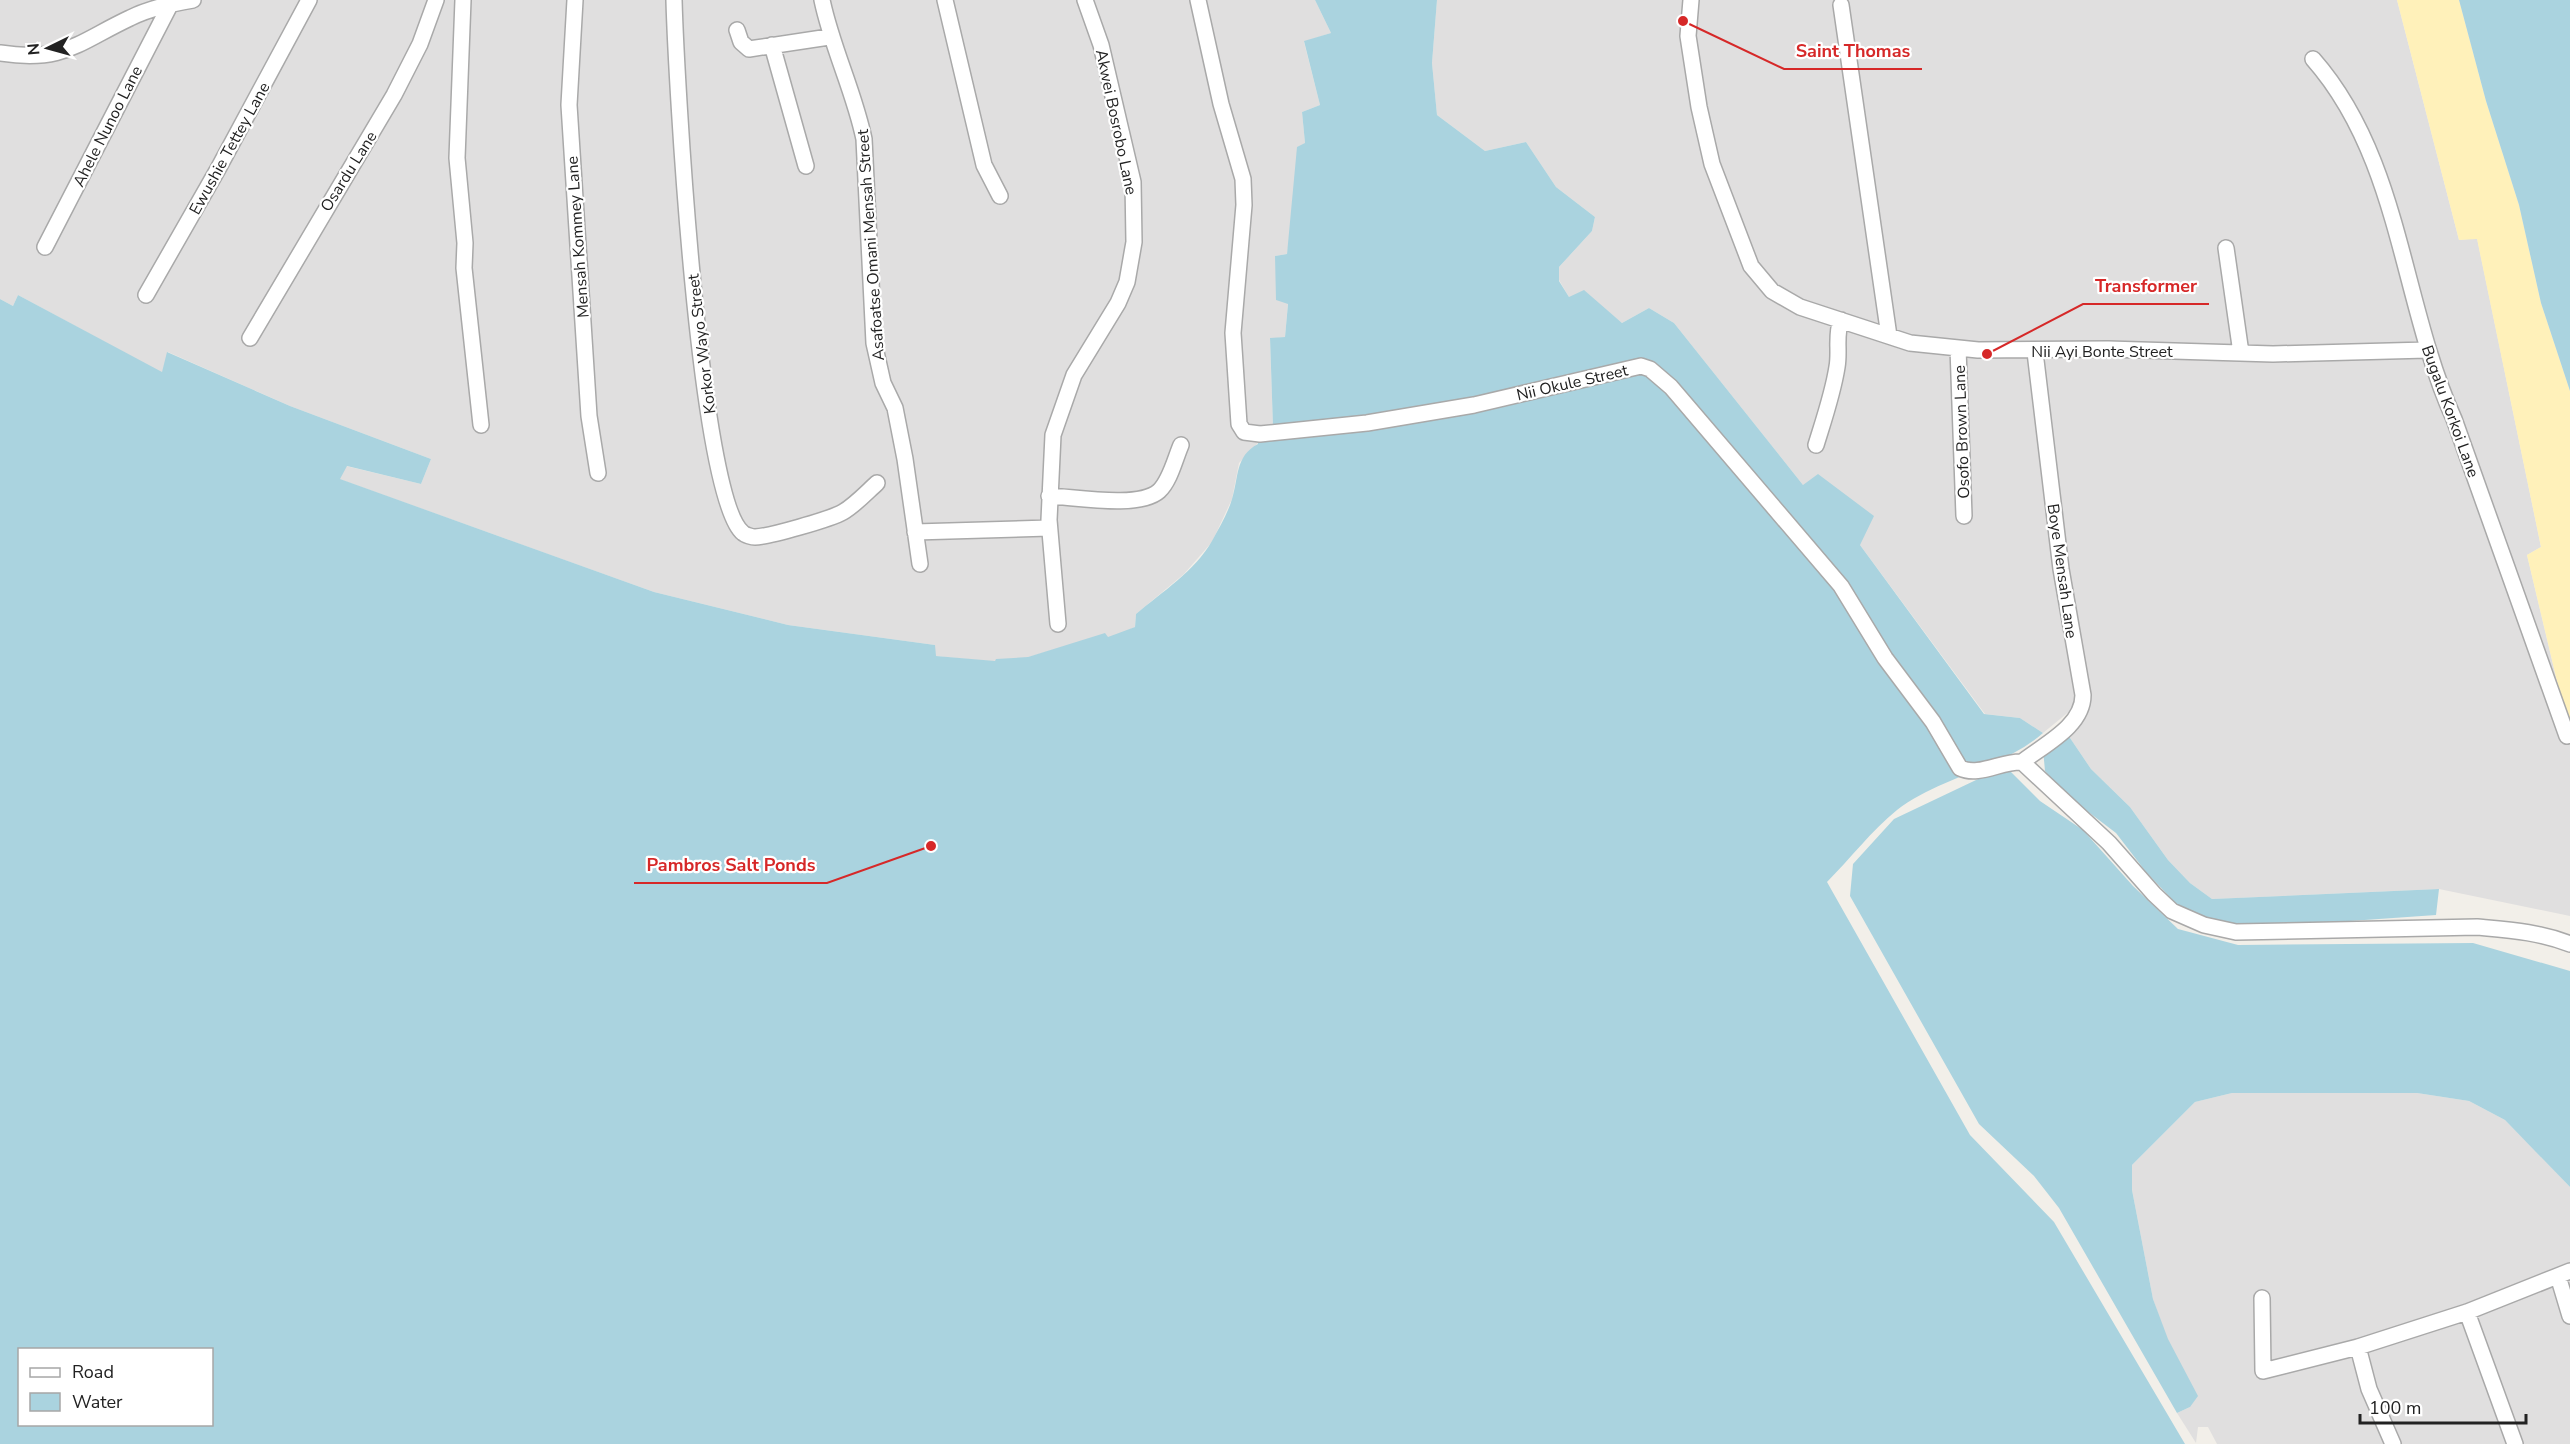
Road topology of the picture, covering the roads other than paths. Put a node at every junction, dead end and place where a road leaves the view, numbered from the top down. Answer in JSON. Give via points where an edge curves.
{"nodes":[{"id":1,"x":193,"y":0,"type":"edge"},
{"id":2,"x":309,"y":0,"type":"edge"},
{"id":3,"x":436,"y":0,"type":"edge"},
{"id":4,"x":464,"y":0,"type":"edge"},
{"id":5,"x":575,"y":0,"type":"edge"},
{"id":6,"x":674,"y":0,"type":"edge"},
{"id":7,"x":822,"y":0,"type":"edge"},
{"id":8,"x":945,"y":0,"type":"edge"},
{"id":9,"x":1085,"y":0,"type":"edge"},
{"id":10,"x":1198,"y":0,"type":"edge"},
{"id":11,"x":1691,"y":0,"type":"edge"},
{"id":12,"x":170,"y":5,"type":"junction"},
{"id":13,"x":1840,"y":5,"type":"dead end"},
{"id":14,"x":736,"y":30,"type":"dead end"},
{"id":15,"x":829,"y":37,"type":"junction"},
{"id":16,"x":772,"y":45,"type":"junction"},
{"id":17,"x":0,"y":53,"type":"edge"},
{"id":18,"x":2313,"y":59,"type":"dead end"},
{"id":19,"x":806,"y":166,"type":"dead end"},
{"id":20,"x":1000,"y":196,"type":"dead end"},
{"id":21,"x":45,"y":247,"type":"dead end"},
{"id":22,"x":2226,"y":249,"type":"dead end"},
{"id":23,"x":146,"y":295,"type":"dead end"},
{"id":24,"x":1841,"y":320,"type":"junction"},
{"id":25,"x":1889,"y":336,"type":"junction"},
{"id":26,"x":250,"y":338,"type":"dead end"},
{"id":27,"x":1958,"y":348,"type":"junction"},
{"id":28,"x":2427,"y":350,"type":"junction"},
{"id":29,"x":2035,"y":352,"type":"junction"},
{"id":30,"x":2241,"y":353,"type":"junction"},
{"id":31,"x":481,"y":425,"type":"dead end"},
{"id":32,"x":1816,"y":445,"type":"dead end"},
{"id":33,"x":1181,"y":446,"type":"dead end"},
{"id":34,"x":598,"y":473,"type":"dead end"},
{"id":35,"x":877,"y":483,"type":"dead end"},
{"id":36,"x":1049,"y":496,"type":"junction"},
{"id":37,"x":1964,"y":516,"type":"dead end"},
{"id":38,"x":1050,"y":528,"type":"junction"},
{"id":39,"x":915,"y":532,"type":"junction"},
{"id":40,"x":920,"y":564,"type":"dead end"},
{"id":41,"x":1058,"y":624,"type":"dead end"},
{"id":42,"x":2567,"y":736,"type":"dead end"},
{"id":43,"x":2022,"y":762,"type":"junction"},
{"id":44,"x":2570,"y":944,"type":"edge"},
{"id":45,"x":2564,"y":1273,"type":"edge"},
{"id":46,"x":2262,"y":1298,"type":"dead end"},
{"id":47,"x":2467,"y":1312,"type":"junction"},
{"id":48,"x":2570,"y":1316,"type":"edge"},
{"id":49,"x":2358,"y":1347,"type":"junction"},
{"id":50,"x":2393,"y":1444,"type":"edge"},
{"id":51,"x":2515,"y":1444,"type":"edge"}],
"edges":[{"from":1,"to":12,"type":"street"},
{"from":2,"to":23,"type":"street","name":"Ewushie Tettey Lane"},
{"from":3,"to":26,"type":"street","name":"Osardu Lane","via":[[420,44],[394,95]]},
{"from":4,"to":31,"type":"street","via":[[457,158]]},
{"from":5,"to":34,"type":"street","name":"Mensah Kommey Lane","via":[[569,105],[589,416]]},
{"from":6,"to":35,"type":"street","name":"Korkor Wayo Street","via":[[694,299],[711,429],[729,513],[741,532],[755,537],[836,515]]},
{"from":7,"to":15,"type":"street","name":"Asafoatse Omani Mensah Street"},
{"from":8,"to":20,"type":"street","via":[[984,165]]},
{"from":9,"to":36,"type":"street","name":"Akwei Bosrobo Lane","via":[[1101,45],[1133,182],[1134,242],[1127,282],[1074,375],[1053,435]]},
{"from":10,"to":43,"type":"street","name":"Nii Okule Street","via":[[1221,104],[1243,179],[1233,333],[1239,424],[1244,432],[1260,434],[1367,423],[1474,405],[1641,366],[1650,369],[1671,387],[1841,586],[1960,768],[1974,772],[2008,761]]},
{"from":11,"to":24,"type":"street","name":"Nii Ayi Bonte Street","via":[[1688,36],[1699,107],[1712,164],[1751,266],[1772,291],[1800,307]]},
{"from":12,"to":17,"type":"street","via":[[130,18],[76,48],[53,56]]},
{"from":12,"to":21,"type":"street","name":"Ahele Nunoo Lane"},
{"from":13,"to":25,"type":"street"},
{"from":14,"to":16,"type":"street","via":[[749,49]]},
{"from":15,"to":16,"type":"street"},
{"from":15,"to":39,"type":"street","name":"Asafoatse Omani Mensah Street","via":[[864,139],[874,343],[883,384],[897,418]]},
{"from":16,"to":19,"type":"street"},
{"from":18,"to":28,"type":"street","name":"Bugalu Korkoi Lane","via":[[2352,111],[2369,150],[2418,307]]},
{"from":22,"to":30,"type":"street"},
{"from":24,"to":25,"type":"street","name":"Nii Ayi Bonte Street"},
{"from":24,"to":32,"type":"street","via":[[1838,364]]},
{"from":25,"to":27,"type":"street","name":"Nii Ayi Bonte Street","via":[[1910,343]]},
{"from":27,"to":29,"type":"street","name":"Nii Ayi Bonte Street"},
{"from":27,"to":37,"type":"street","name":"Osofo Brown Lane"},
{"from":28,"to":30,"type":"street","name":"Nii Ayi Bonte Street"},
{"from":28,"to":42,"type":"street","name":"Bugalu Korkoi Lane"},
{"from":29,"to":30,"type":"street","name":"Nii Ayi Bonte Street","via":[[2108,349]]},
{"from":29,"to":43,"type":"street","name":"Boye Mensah Lane","via":[[2061,569],[2083,708],[2077,719]]},
{"from":33,"to":36,"type":"street","via":[[1158,493],[1128,500]]},
{"from":36,"to":38,"type":"street","name":"Akwei Bosrobo Lane"},
{"from":38,"to":39,"type":"street"},
{"from":38,"to":41,"type":"street","name":"Akwei Bosrobo Lane"},
{"from":39,"to":40,"type":"street","name":"Asafoatse Omani Mensah Street"},
{"from":43,"to":44,"type":"street","via":[[2109,843],[2166,905],[2204,925],[2236,932],[2477,927],[2524,932]]},
{"from":45,"to":47,"type":"street"},
{"from":45,"to":48,"type":"street"},
{"from":46,"to":49,"type":"street","via":[[2263,1371]]},
{"from":47,"to":49,"type":"street"},
{"from":47,"to":51,"type":"street"},
{"from":49,"to":50,"type":"street","via":[[2369,1389]]}]}
